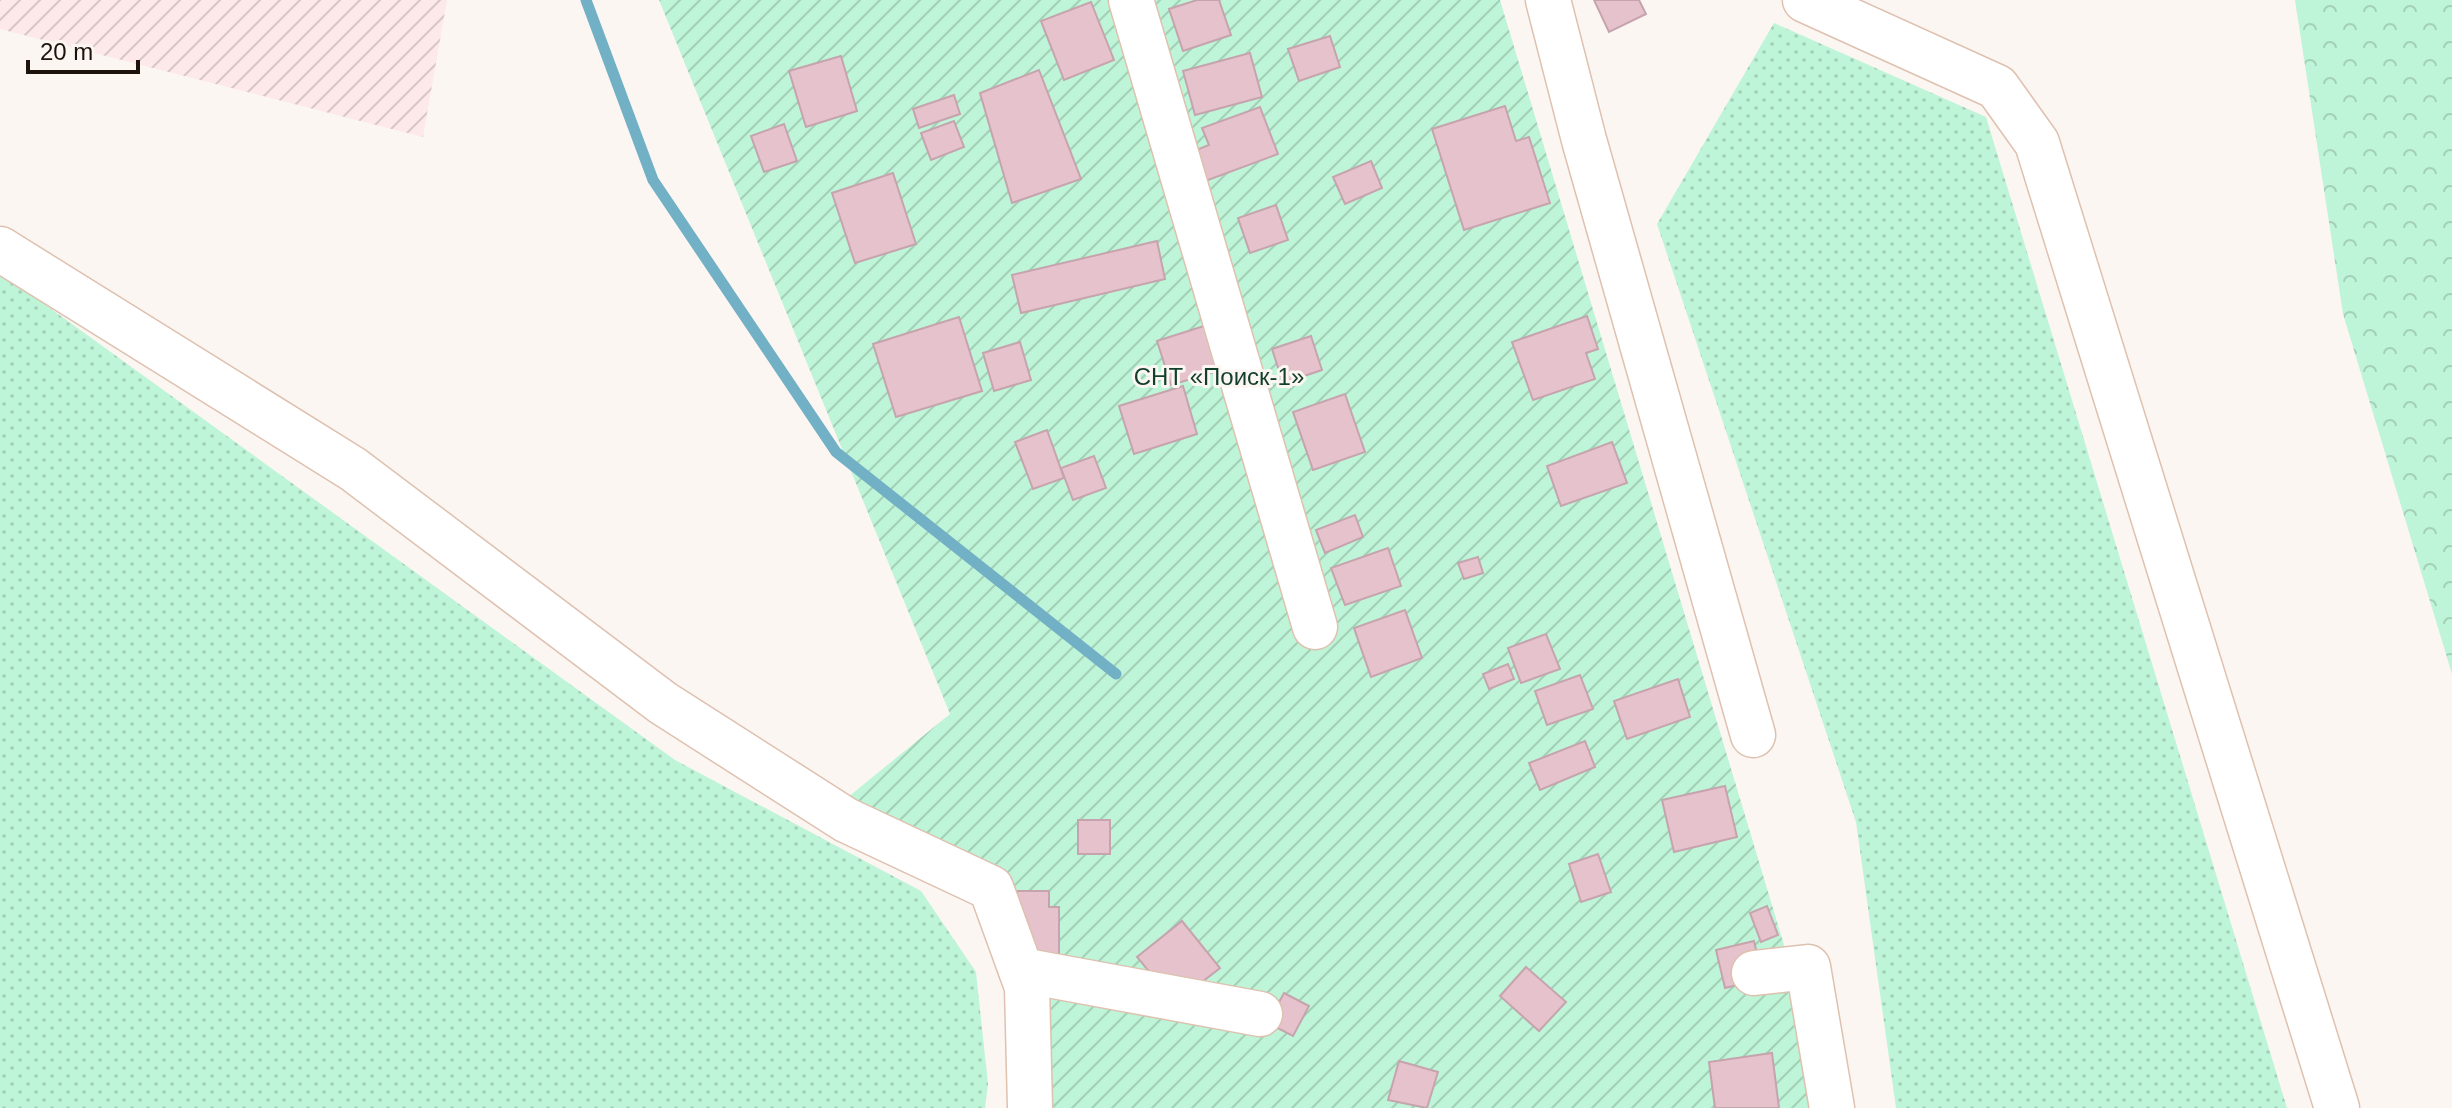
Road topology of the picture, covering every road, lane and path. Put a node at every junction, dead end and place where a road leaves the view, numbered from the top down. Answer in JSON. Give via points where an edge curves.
{"nodes":[{"id":1,"x":1131,"y":0,"type":"edge"},
{"id":2,"x":1548,"y":0,"type":"edge"},
{"id":3,"x":1805,"y":0,"type":"edge"},
{"id":4,"x":0,"y":249,"type":"edge"},
{"id":5,"x":1315,"y":627,"type":"dead end"},
{"id":6,"x":1753,"y":735,"type":"dead end"},
{"id":7,"x":1021,"y":970,"type":"junction"},
{"id":8,"x":1754,"y":973,"type":"dead end"},
{"id":9,"x":1260,"y":1014,"type":"dead end"},
{"id":10,"x":1030,"y":1108,"type":"edge"},
{"id":11,"x":1832,"y":1108,"type":"edge"},
{"id":12,"x":2337,"y":1108,"type":"edge"}],
"edges":[{"from":1,"to":5,"type":"street"},
{"from":2,"to":6,"type":"street"},
{"from":3,"to":12,"type":"street","via":[[1997,87],[2037,143]]},
{"from":4,"to":7,"type":"street","via":[[353,469],[663,703],[846,820],[991,888]]},
{"from":7,"to":9,"type":"street"},
{"from":7,"to":10,"type":"street","via":[[1027,987]]},
{"from":8,"to":11,"type":"street","via":[[1808,967]]}]}
